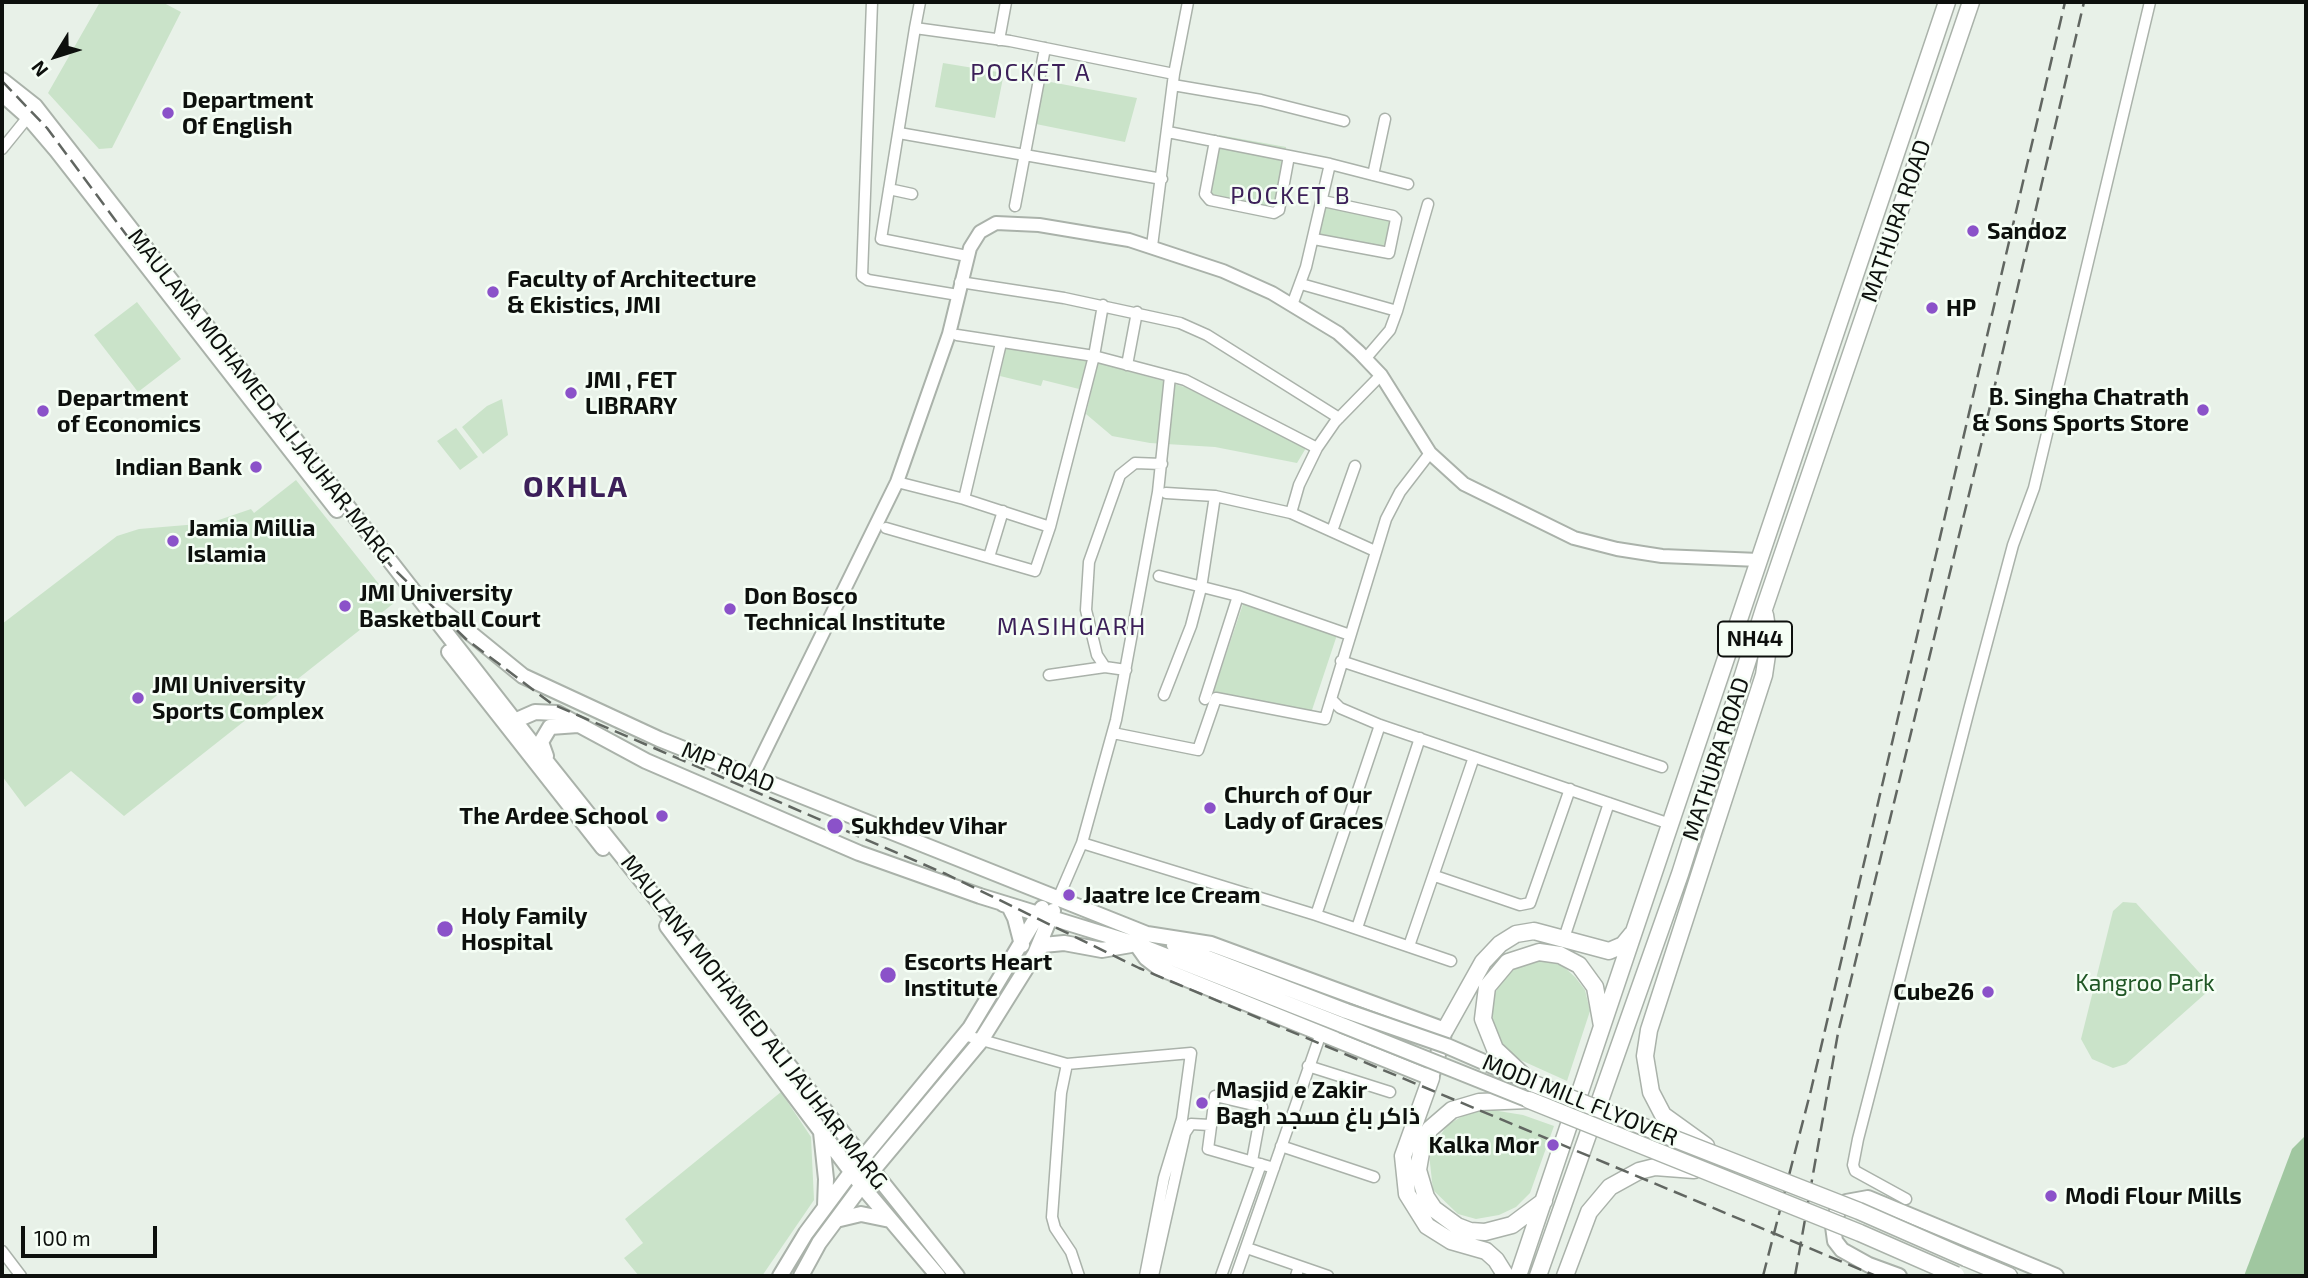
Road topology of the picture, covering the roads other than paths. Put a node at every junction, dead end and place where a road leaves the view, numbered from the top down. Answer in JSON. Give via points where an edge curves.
{"nodes":[{"id":1,"x":872,"y":2,"type":"edge"},
{"id":2,"x":920,"y":2,"type":"edge"},
{"id":3,"x":1006,"y":2,"type":"edge"},
{"id":4,"x":1188,"y":2,"type":"edge"},
{"id":5,"x":1947,"y":2,"type":"edge"},
{"id":6,"x":1971,"y":2,"type":"edge"},
{"id":7,"x":2150,"y":2,"type":"edge"},
{"id":8,"x":915,"y":29,"type":"junction"},
{"id":9,"x":999,"y":40,"type":"junction"},
{"id":10,"x":1045,"y":48,"type":"junction"},
{"id":11,"x":1173,"y":79,"type":"junction"},
{"id":12,"x":2,"y":80,"type":"edge"},
{"id":13,"x":2,"y":94,"type":"edge"},
{"id":14,"x":28,"y":117,"type":"junction"},
{"id":15,"x":1385,"y":120,"type":"dead end"},
{"id":16,"x":1343,"y":121,"type":"dead end"},
{"id":17,"x":1168,"y":132,"type":"junction"},
{"id":18,"x":899,"y":133,"type":"junction"},
{"id":19,"x":1215,"y":141,"type":"junction"},
{"id":20,"x":2,"y":149,"type":"edge"},
{"id":21,"x":1024,"y":155,"type":"junction"},
{"id":22,"x":1289,"y":156,"type":"junction"},
{"id":23,"x":1331,"y":164,"type":"junction"},
{"id":24,"x":1373,"y":175,"type":"junction"},
{"id":25,"x":1162,"y":179,"type":"junction"},
{"id":26,"x":1408,"y":184,"type":"dead end"},
{"id":27,"x":889,"y":189,"type":"junction"},
{"id":28,"x":912,"y":194,"type":"dead end"},
{"id":29,"x":1323,"y":201,"type":"junction"},
{"id":30,"x":1428,"y":204,"type":"dead end"},
{"id":31,"x":1015,"y":206,"type":"dead end"},
{"id":32,"x":1314,"y":239,"type":"junction"},
{"id":33,"x":1152,"y":246,"type":"junction"},
{"id":34,"x":967,"y":256,"type":"junction"},
{"id":35,"x":1301,"y":284,"type":"junction"},
{"id":36,"x":959,"y":288,"type":"junction"},
{"id":37,"x":1102,"y":305,"type":"junction"},
{"id":38,"x":1292,"y":305,"type":"junction"},
{"id":39,"x":188,"y":311,"type":"junction"},
{"id":40,"x":1396,"y":311,"type":"junction"},
{"id":41,"x":1137,"y":312,"type":"junction"},
{"id":42,"x":957,"y":335,"type":"dead end"},
{"id":43,"x":1001,"y":343,"type":"junction"},
{"id":44,"x":1094,"y":356,"type":"junction"},
{"id":45,"x":1366,"y":358,"type":"junction"},
{"id":46,"x":1127,"y":365,"type":"junction"},
{"id":47,"x":1381,"y":375,"type":"junction"},
{"id":48,"x":1171,"y":376,"type":"junction"},
{"id":49,"x":1339,"y":418,"type":"junction"},
{"id":50,"x":1317,"y":448,"type":"junction"},
{"id":51,"x":1430,"y":453,"type":"junction"},
{"id":52,"x":1162,"y":464,"type":"junction"},
{"id":53,"x":1355,"y":466,"type":"dead end"},
{"id":54,"x":897,"y":482,"type":"junction"},
{"id":55,"x":1166,"y":493,"type":"dead end"},
{"id":56,"x":1215,"y":496,"type":"junction"},
{"id":57,"x":964,"y":499,"type":"junction"},
{"id":58,"x":1003,"y":511,"type":"junction"},
{"id":59,"x":1290,"y":513,"type":"junction"},
{"id":60,"x":1050,"y":527,"type":"junction"},
{"id":61,"x":886,"y":528,"type":"dead end"},
{"id":62,"x":1332,"y":531,"type":"junction"},
{"id":63,"x":1375,"y":551,"type":"junction"},
{"id":64,"x":989,"y":557,"type":"junction"},
{"id":65,"x":1759,"y":560,"type":"junction"},
{"id":66,"x":1159,"y":576,"type":"dead end"},
{"id":67,"x":1201,"y":588,"type":"junction"},
{"id":68,"x":1238,"y":596,"type":"junction"},
{"id":69,"x":416,"y":602,"type":"junction"},
{"id":70,"x":1764,"y":609,"type":"junction"},
{"id":71,"x":1350,"y":635,"type":"junction"},
{"id":72,"x":1341,"y":661,"type":"junction"},
{"id":73,"x":1105,"y":667,"type":"junction"},
{"id":74,"x":1126,"y":670,"type":"junction"},
{"id":75,"x":1049,"y":675,"type":"dead end"},
{"id":76,"x":538,"y":684,"type":"junction"},
{"id":77,"x":1164,"y":695,"type":"dead end"},
{"id":78,"x":1205,"y":699,"type":"dead end"},
{"id":79,"x":1331,"y":699,"type":"junction"},
{"id":80,"x":535,"y":712,"type":"junction"},
{"id":81,"x":510,"y":722,"type":"junction"},
{"id":82,"x":583,"y":725,"type":"junction"},
{"id":83,"x":1380,"y":725,"type":"junction"},
{"id":84,"x":1113,"y":733,"type":"junction"},
{"id":85,"x":1420,"y":738,"type":"junction"},
{"id":86,"x":1474,"y":757,"type":"junction"},
{"id":87,"x":550,"y":766,"type":"junction"},
{"id":88,"x":1662,"y":767,"type":"dead end"},
{"id":89,"x":752,"y":778,"type":"junction"},
{"id":90,"x":1570,"y":789,"type":"junction"},
{"id":91,"x":1609,"y":803,"type":"junction"},
{"id":92,"x":1670,"y":824,"type":"junction"},
{"id":93,"x":1082,"y":843,"type":"junction"},
{"id":94,"x":1435,"y":876,"type":"junction"},
{"id":95,"x":981,"y":896,"type":"junction"},
{"id":96,"x":1052,"y":899,"type":"junction"},
{"id":97,"x":1317,"y":915,"type":"junction"},
{"id":98,"x":1045,"y":916,"type":"junction"},
{"id":99,"x":1357,"y":929,"type":"junction"},
{"id":100,"x":1635,"y":930,"type":"junction"},
{"id":101,"x":1564,"y":938,"type":"junction"},
{"id":102,"x":1142,"y":939,"type":"junction"},
{"id":103,"x":1022,"y":945,"type":"junction"},
{"id":104,"x":1409,"y":946,"type":"junction"},
{"id":105,"x":1035,"y":954,"type":"junction"},
{"id":106,"x":1451,"y":961,"type":"dead end"},
{"id":107,"x":1602,"y":1028,"type":"junction"},
{"id":108,"x":1446,"y":1030,"type":"junction"},
{"id":109,"x":1321,"y":1033,"type":"junction"},
{"id":110,"x":964,"y":1035,"type":"junction"},
{"id":111,"x":980,"y":1042,"type":"junction"},
{"id":112,"x":1067,"y":1064,"type":"junction"},
{"id":113,"x":1308,"y":1066,"type":"junction"},
{"id":114,"x":1431,"y":1078,"type":"junction"},
{"id":115,"x":1531,"y":1091,"type":"junction"},
{"id":116,"x":1390,"y":1092,"type":"dead end"},
{"id":117,"x":1210,"y":1125,"type":"junction"},
{"id":118,"x":820,"y":1127,"type":"junction"},
{"id":119,"x":1281,"y":1146,"type":"junction"},
{"id":120,"x":862,"y":1158,"type":"junction"},
{"id":121,"x":1733,"y":1161,"type":"junction"},
{"id":122,"x":1256,"y":1162,"type":"junction"},
{"id":123,"x":1274,"y":1168,"type":"junction"},
{"id":124,"x":852,"y":1171,"type":"junction"},
{"id":125,"x":872,"y":1171,"type":"junction"},
{"id":126,"x":1714,"y":1173,"type":"junction"},
{"id":127,"x":1374,"y":1177,"type":"dead end"},
{"id":128,"x":862,"y":1186,"type":"junction"},
{"id":129,"x":1906,"y":1199,"type":"dead end"},
{"id":130,"x":1544,"y":1201,"type":"junction"},
{"id":131,"x":825,"y":1207,"type":"junction"},
{"id":132,"x":836,"y":1220,"type":"junction"},
{"id":133,"x":890,"y":1220,"type":"junction"},
{"id":134,"x":1247,"y":1248,"type":"junction"},
{"id":135,"x":2,"y":1251,"type":"edge"},
{"id":136,"x":1868,"y":1270,"type":"edge"},
{"id":137,"x":1297,"y":1271,"type":"edge"},
{"id":138,"x":21,"y":1276,"type":"edge"},
{"id":139,"x":780,"y":1276,"type":"edge"},
{"id":140,"x":801,"y":1276,"type":"edge"},
{"id":141,"x":938,"y":1276,"type":"edge"},
{"id":142,"x":957,"y":1276,"type":"edge"},
{"id":143,"x":1079,"y":1276,"type":"edge"},
{"id":144,"x":1145,"y":1276,"type":"edge"},
{"id":145,"x":1153,"y":1276,"type":"edge"},
{"id":146,"x":1222,"y":1276,"type":"edge"},
{"id":147,"x":1236,"y":1276,"type":"edge"},
{"id":148,"x":1328,"y":1276,"type":"edge"},
{"id":149,"x":1506,"y":1276,"type":"edge"},
{"id":150,"x":1518,"y":1276,"type":"edge"},
{"id":151,"x":1538,"y":1276,"type":"edge"},
{"id":152,"x":1565,"y":1276,"type":"edge"},
{"id":153,"x":1899,"y":1276,"type":"edge"},
{"id":154,"x":1959,"y":1276,"type":"edge"},
{"id":155,"x":2009,"y":1276,"type":"edge"},
{"id":156,"x":2056,"y":1276,"type":"edge"}],
"edges":[{"from":1,"to":36,"type":"street","via":[[862,276],[867,281]]},
{"from":2,"to":8,"type":"street"},
{"from":3,"to":9,"type":"street"},
{"from":4,"to":11,"type":"street"},
{"from":5,"to":65,"type":"main road","name":"MATHURA ROAD","number":"NH44"},
{"from":6,"to":70,"type":"main road","name":"MATHURA ROAD","number":"NH44"},
{"from":7,"to":129,"type":"street","via":[[2034,488],[1992,626],[1858,1139],[1855,1171]]},
{"from":8,"to":9,"type":"street"},
{"from":8,"to":18,"type":"street"},
{"from":9,"to":10,"type":"street"},
{"from":10,"to":11,"type":"street"},
{"from":10,"to":21,"type":"street"},
{"from":11,"to":16,"type":"street"},
{"from":11,"to":17,"type":"street"},
{"from":12,"to":39,"type":"main road","name":"MAULANA MOHAMED ALI JAUHAR MARG","via":[[35,106]]},
{"from":13,"to":14,"type":"main road","name":"MAULANA MOHAMED ALI JAUHAR MARG"},
{"from":14,"to":20,"type":"street"},
{"from":14,"to":39,"type":"main road","name":"MAULANA MOHAMED ALI JAUHAR MARG"},
{"from":15,"to":24,"type":"street"},
{"from":17,"to":19,"type":"street"},
{"from":17,"to":25,"type":"street"},
{"from":18,"to":21,"type":"street"},
{"from":18,"to":27,"type":"street"},
{"from":19,"to":22,"type":"street"},
{"from":19,"to":22,"type":"street","via":[[1205,194],[1210,200],[1274,213],[1279,210]]},
{"from":21,"to":25,"type":"street"},
{"from":21,"to":31,"type":"street"},
{"from":22,"to":23,"type":"street"},
{"from":23,"to":24,"type":"street"},
{"from":23,"to":29,"type":"street"},
{"from":24,"to":26,"type":"street"},
{"from":25,"to":33,"type":"street"},
{"from":27,"to":28,"type":"street"},
{"from":27,"to":34,"type":"street","via":[[881,240]]},
{"from":29,"to":32,"type":"street"},
{"from":29,"to":32,"type":"street","via":[[1393,216],[1389,253]]},
{"from":30,"to":40,"type":"street"},
{"from":32,"to":35,"type":"street"},
{"from":33,"to":34,"type":"street","via":[[1004,222],[980,232]]},
{"from":33,"to":38,"type":"street","via":[[1223,271]]},
{"from":34,"to":36,"type":"street"},
{"from":35,"to":38,"type":"street"},
{"from":35,"to":40,"type":"street"},
{"from":36,"to":37,"type":"street"},
{"from":36,"to":54,"type":"street","via":[[949,334]]},
{"from":37,"to":41,"type":"street"},
{"from":37,"to":44,"type":"street"},
{"from":38,"to":45,"type":"street","via":[[1338,333]]},
{"from":39,"to":69,"type":"main road","name":"MAULANA MOHAMED ALI JAUHAR MARG"},
{"from":40,"to":45,"type":"street","via":[[1390,330]]},
{"from":41,"to":46,"type":"street"},
{"from":41,"to":49,"type":"street","via":[[1207,335]]},
{"from":42,"to":43,"type":"street"},
{"from":43,"to":44,"type":"street"},
{"from":43,"to":57,"type":"street"},
{"from":44,"to":46,"type":"street"},
{"from":44,"to":60,"type":"street"},
{"from":45,"to":47,"type":"street"},
{"from":46,"to":48,"type":"street"},
{"from":47,"to":49,"type":"street"},
{"from":47,"to":51,"type":"street"},
{"from":48,"to":50,"type":"street"},
{"from":48,"to":52,"type":"street"},
{"from":49,"to":50,"type":"street"},
{"from":50,"to":59,"type":"street"},
{"from":51,"to":63,"type":"street","via":[[1400,492]]},
{"from":51,"to":65,"type":"street","via":[[1464,484],[1574,538],[1662,556]]},
{"from":52,"to":73,"type":"street","via":[[1135,463],[1120,475],[1089,562],[1088,620]]},
{"from":52,"to":74,"type":"street"},
{"from":53,"to":62,"type":"street"},
{"from":54,"to":57,"type":"street"},
{"from":54,"to":89,"type":"street"},
{"from":55,"to":56,"type":"street"},
{"from":56,"to":59,"type":"street"},
{"from":56,"to":67,"type":"street"},
{"from":57,"to":58,"type":"street"},
{"from":58,"to":60,"type":"street"},
{"from":58,"to":64,"type":"street"},
{"from":59,"to":62,"type":"street"},
{"from":60,"to":64,"type":"street","via":[[1035,571]]},
{"from":61,"to":64,"type":"street"},
{"from":62,"to":63,"type":"street"},
{"from":63,"to":71,"type":"street"},
{"from":65,"to":92,"type":"main road","name":"MATHURA ROAD","number":"NH44"},
{"from":66,"to":67,"type":"street"},
{"from":67,"to":68,"type":"street"},
{"from":67,"to":77,"type":"street"},
{"from":68,"to":71,"type":"street"},
{"from":68,"to":78,"type":"street"},
{"from":69,"to":76,"type":"main road","name":"MP ROAD","via":[[437,607]]},
{"from":69,"to":81,"type":"main road","name":"MAULANA MOHAMED ALI JAUHAR MARG"},
{"from":70,"to":121,"type":"main road","bridge":true,"via":[[1769,641],[1764,675],[1649,1030],[1645,1056],[1651,1092],[1663,1115]]},
{"from":70,"to":151,"type":"main road","name":"MATHURA ROAD","number":"NH44","via":[[1680,874]]},
{"from":71,"to":72,"type":"street"},
{"from":72,"to":79,"type":"street"},
{"from":72,"to":88,"type":"street"},
{"from":73,"to":74,"type":"street"},
{"from":73,"to":75,"type":"street"},
{"from":74,"to":84,"type":"street"},
{"from":76,"to":80,"type":"main road"},
{"from":76,"to":89,"type":"main road","name":"MP ROAD"},
{"from":79,"to":83,"type":"street","via":[[1340,708]]},
{"from":79,"to":84,"type":"street","via":[[1325,719],[1216,698],[1198,750]]},
{"from":80,"to":81,"type":"main road","name":"MP ROAD"},
{"from":80,"to":82,"type":"main road","name":"MP ROAD","via":[[557,713]]},
{"from":81,"to":87,"type":"main road","name":"MAULANA MOHAMED ALI JAUHAR MARG"},
{"from":81,"to":118,"type":"main road","name":"MAULANA MOHAMED ALI JAUHAR MARG"},
{"from":82,"to":87,"type":"main road","via":[[550,727],[543,734],[541,742]]},
{"from":82,"to":95,"type":"main road","name":"MP ROAD","via":[[646,761],[859,853]]},
{"from":83,"to":85,"type":"street"},
{"from":83,"to":97,"type":"street"},
{"from":84,"to":93,"type":"street"},
{"from":85,"to":86,"type":"street"},
{"from":85,"to":99,"type":"street"},
{"from":86,"to":90,"type":"street"},
{"from":86,"to":94,"type":"street"},
{"from":87,"to":120,"type":"main road","name":"MAULANA MOHAMED ALI JAUHAR MARG"},
{"from":89,"to":96,"type":"main road","name":"MP ROAD"},
{"from":90,"to":91,"type":"street"},
{"from":90,"to":94,"type":"street","via":[[1531,903],[1520,905]]},
{"from":91,"to":92,"type":"street"},
{"from":91,"to":101,"type":"street"},
{"from":92,"to":100,"type":"main road","name":"MATHURA ROAD","number":"NH44"},
{"from":93,"to":96,"type":"street"},
{"from":93,"to":97,"type":"street"},
{"from":94,"to":104,"type":"street"},
{"from":95,"to":98,"type":"main road","name":"MP ROAD"},
{"from":95,"to":103,"type":"main road","via":[[1009,906]]},
{"from":96,"to":98,"type":"main road"},
{"from":96,"to":102,"type":"main road","name":"MP ROAD"},
{"from":97,"to":99,"type":"street"},
{"from":98,"to":102,"type":"main road","name":"MP ROAD"},
{"from":98,"to":103,"type":"main road"},
{"from":98,"to":105,"type":"main road"},
{"from":99,"to":104,"type":"street"},
{"from":100,"to":101,"type":"main road","via":[[1623,945],[1609,951]]},
{"from":100,"to":107,"type":"main road","name":"MATHURA ROAD","number":"NH44"},
{"from":101,"to":108,"type":"main road","via":[[1534,931],[1516,934],[1500,944],[1483,962]]},
{"from":102,"to":105,"type":"main road","via":[[1102,950],[1064,943],[1043,945]]},
{"from":102,"to":108,"type":"main road","via":[[1211,944]]},
{"from":102,"to":109,"type":"main road","via":[[1146,958],[1159,968]]},
{"from":102,"to":115,"type":"main road","name":"MODI MILL FLYOVER","bridge":true,"via":[[1447,1046]]},
{"from":103,"to":110,"type":"main road"},
{"from":104,"to":106,"type":"street"},
{"from":105,"to":111,"type":"main road"},
{"from":107,"to":115,"type":"main road","via":[[1595,987],[1579,965],[1550,953],[1518,957],[1493,978],[1482,1008],[1485,1030]]},
{"from":107,"to":130,"type":"main road","name":"MATHURA ROAD","number":"NH44"},
{"from":108,"to":114,"type":"main road"},
{"from":109,"to":113,"type":"street"},
{"from":109,"to":114,"type":"main road"},
{"from":110,"to":111,"type":"street"},
{"from":110,"to":120,"type":"main road"},
{"from":111,"to":112,"type":"street"},
{"from":111,"to":125,"type":"main road"},
{"from":112,"to":143,"type":"street","via":[[1052,1217]]},
{"from":112,"to":144,"type":"street","via":[[1191,1053],[1182,1119],[1164,1178]]},
{"from":113,"to":116,"type":"street"},
{"from":113,"to":119,"type":"street"},
{"from":114,"to":149,"type":"main road","via":[[1405,1146],[1407,1194],[1427,1226],[1451,1241],[1486,1251]]},
{"from":115,"to":121,"type":"main road","name":"MODI MILL FLYOVER","bridge":true},
{"from":115,"to":126,"type":"main road","name":"MODI MILL FLYOVER","bridge":true},
{"from":115,"to":130,"type":"main road","via":[[1452,1110],[1440,1118],[1427,1135],[1418,1170],[1434,1209],[1457,1226],[1485,1232],[1506,1227]]},
{"from":117,"to":122,"type":"street","via":[[1208,1149]]},
{"from":117,"to":122,"type":"street","via":[[1215,1096],[1262,1107]]},
{"from":117,"to":145,"type":"street","via":[[1191,1124],[1185,1133]]},
{"from":118,"to":124,"type":"main road","name":"MAULANA MOHAMED ALI JAUHAR MARG"},
{"from":118,"to":131,"type":"main road"},
{"from":119,"to":123,"type":"street"},
{"from":119,"to":127,"type":"street"},
{"from":120,"to":124,"type":"main road"},
{"from":120,"to":125,"type":"main road","name":"MAULANA MOHAMED ALI JAUHAR MARG"},
{"from":121,"to":155,"type":"main road","name":"MODI MILL FLYOVER","bridge":true},
{"from":122,"to":123,"type":"street"},
{"from":122,"to":146,"type":"street"},
{"from":123,"to":134,"type":"street"},
{"from":124,"to":128,"type":"main road","name":"MAULANA MOHAMED ALI JAUHAR MARG"},
{"from":124,"to":131,"type":"main road"},
{"from":125,"to":128,"type":"main road"},
{"from":125,"to":142,"type":"main road","name":"MAULANA MOHAMED ALI JAUHAR MARG"},
{"from":126,"to":152,"type":"main road","bridge":true,"via":[[1655,1167],[1610,1187],[1589,1212]]},
{"from":126,"to":154,"type":"main road","name":"MODI MILL FLYOVER","bridge":true},
{"from":128,"to":132,"type":"main road"},
{"from":128,"to":133,"type":"main road","name":"MAULANA MOHAMED ALI JAUHAR MARG"},
{"from":130,"to":150,"type":"main road","name":"MATHURA ROAD","number":"NH44"},
{"from":131,"to":139,"type":"main road"},
{"from":132,"to":133,"type":"main road","via":[[861,1214]]},
{"from":132,"to":140,"type":"main road"},
{"from":133,"to":141,"type":"main road","name":"MAULANA MOHAMED ALI JAUHAR MARG"},
{"from":134,"to":137,"type":"street"},
{"from":134,"to":147,"type":"street"},
{"from":135,"to":138,"type":"street"},
{"from":136,"to":153,"type":"main road"},
{"from":136,"to":156,"type":"main road","via":[[1842,1250],[1832,1230],[1838,1209],[1856,1198],[1916,1216]]},
{"from":137,"to":148,"type":"street"}]}
